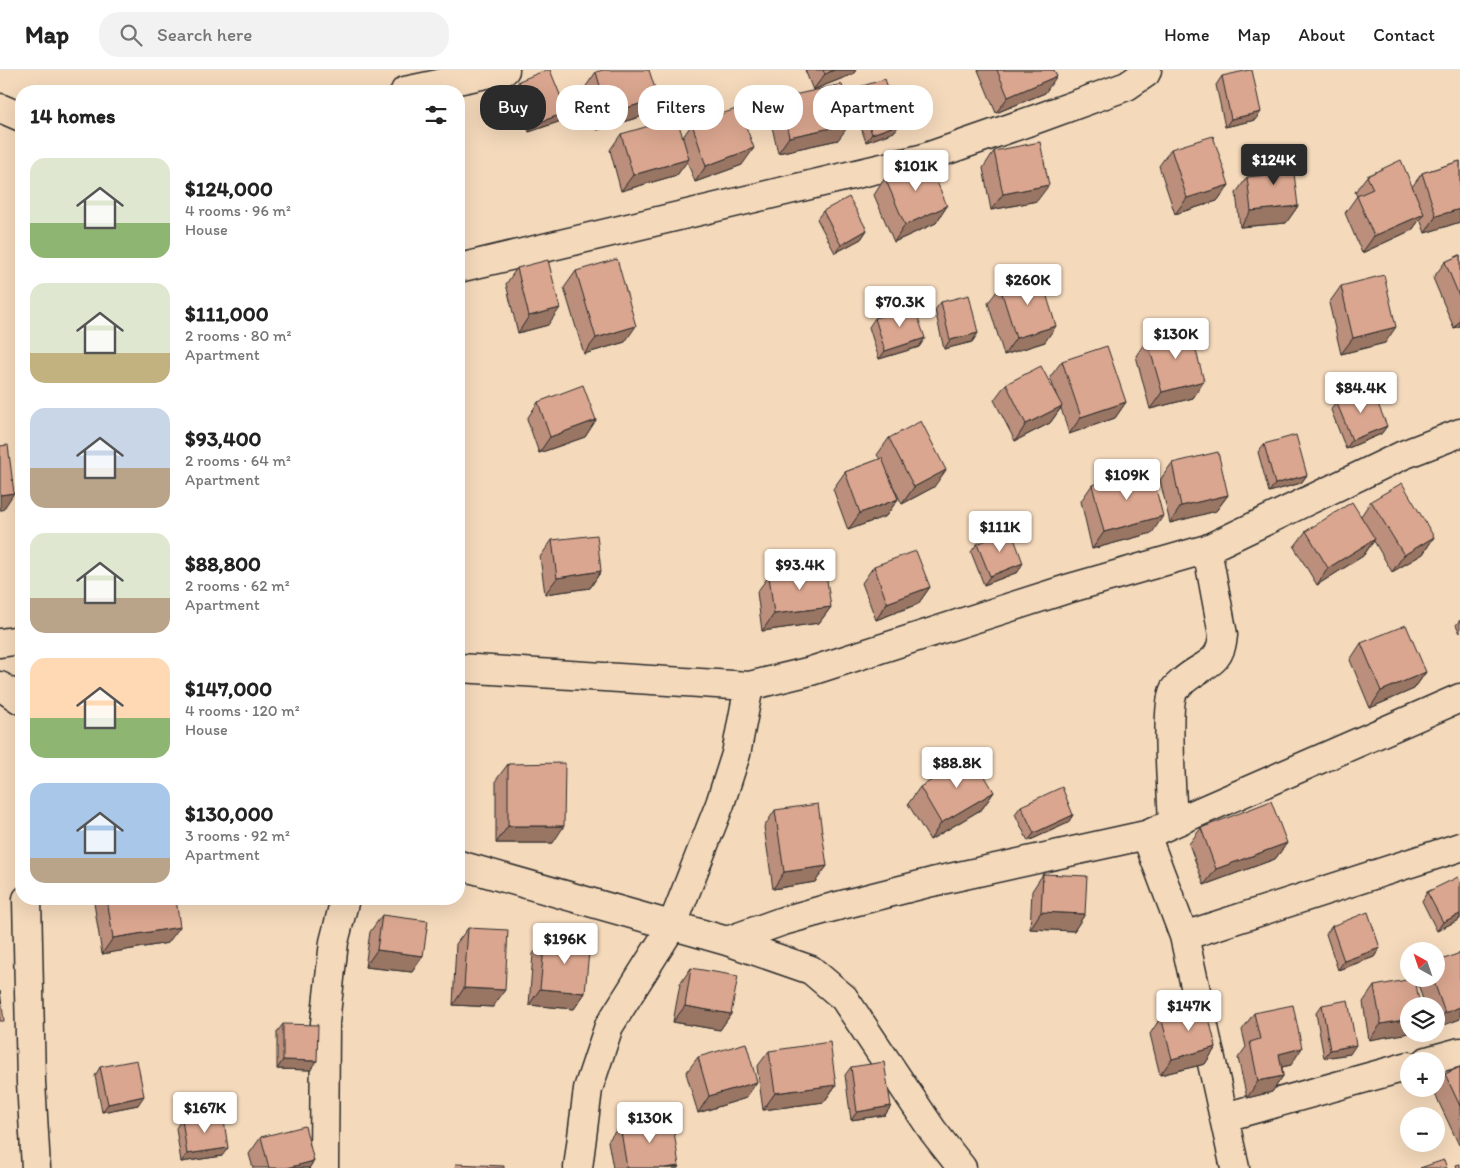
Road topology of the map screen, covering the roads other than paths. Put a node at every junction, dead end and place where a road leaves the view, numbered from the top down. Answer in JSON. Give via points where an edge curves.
{"nodes":[{"id":1,"x":505,"y":70,"type":"edge"},
{"id":2,"x":1147,"y":70,"type":"edge"},
{"id":3,"x":434,"y":85,"type":"edge"},
{"id":4,"x":0,"y":108,"type":"edge"},
{"id":5,"x":15,"y":114,"type":"edge"},
{"id":6,"x":465,"y":267,"type":"edge"},
{"id":7,"x":1460,"y":433,"type":"edge"},
{"id":8,"x":1207,"y":549,"type":"junction"},
{"id":9,"x":15,"y":641,"type":"edge"},
{"id":10,"x":0,"y":643,"type":"edge"},
{"id":11,"x":465,"y":668,"type":"edge"},
{"id":12,"x":0,"y":686,"type":"edge"},
{"id":13,"x":748,"y":686,"type":"junction"},
{"id":14,"x":15,"y":696,"type":"edge"},
{"id":15,"x":1460,"y":698,"type":"edge"},
{"id":16,"x":1173,"y":822,"type":"junction"},
{"id":17,"x":1146,"y":835,"type":"junction"},
{"id":18,"x":1460,"y":847,"type":"edge"},
{"id":19,"x":465,"y":867,"type":"edge"},
{"id":20,"x":27,"y":905,"type":"edge"},
{"id":21,"x":343,"y":905,"type":"edge"},
{"id":22,"x":672,"y":926,"type":"junction"},
{"id":23,"x":1184,"y":936,"type":"junction"},
{"id":24,"x":727,"y":941,"type":"junction"},
{"id":25,"x":1460,"y":1052,"type":"edge"},
{"id":26,"x":1445,"y":1056,"type":"edge"},
{"id":27,"x":1400,"y":1068,"type":"edge"},
{"id":28,"x":1225,"y":1117,"type":"junction"},
{"id":29,"x":36,"y":1168,"type":"edge"},
{"id":30,"x":324,"y":1168,"type":"edge"},
{"id":31,"x":578,"y":1168,"type":"edge"},
{"id":32,"x":962,"y":1168,"type":"edge"},
{"id":33,"x":1235,"y":1168,"type":"edge"}],
"edges":[{"from":1,"to":3,"type":"street"},
{"from":2,"to":6,"type":"street","via":[[1127,86],[924,158]]},
{"from":4,"to":5,"type":"street"},
{"from":7,"to":8,"type":"street","via":[[1403,455]]},
{"from":8,"to":13,"type":"street","via":[[1067,589],[811,671]]},
{"from":8,"to":16,"type":"street","via":[[1223,635],[1222,648],[1215,660],[1188,676],[1174,690],[1170,711]]},
{"from":9,"to":10,"type":"street"},
{"from":11,"to":13,"type":"street"},
{"from":12,"to":14,"type":"street"},
{"from":13,"to":22,"type":"street","via":[[736,754]]},
{"from":15,"to":16,"type":"street","via":[[1258,788]]},
{"from":16,"to":17,"type":"street"},
{"from":17,"to":23,"type":"street"},
{"from":17,"to":24,"type":"street","via":[[932,882],[783,921]]},
{"from":18,"to":23,"type":"street"},
{"from":19,"to":22,"type":"street"},
{"from":20,"to":29,"type":"street"},
{"from":21,"to":30,"type":"street","via":[[334,942],[325,1023]]},
{"from":22,"to":24,"type":"street"},
{"from":22,"to":31,"type":"street","via":[[610,1026],[588,1089]]},
{"from":23,"to":28,"type":"street"},
{"from":24,"to":32,"type":"street","via":[[811,970],[844,998],[933,1131]]},
{"from":25,"to":26,"type":"street"},
{"from":27,"to":28,"type":"street"},
{"from":28,"to":33,"type":"street"}]}
